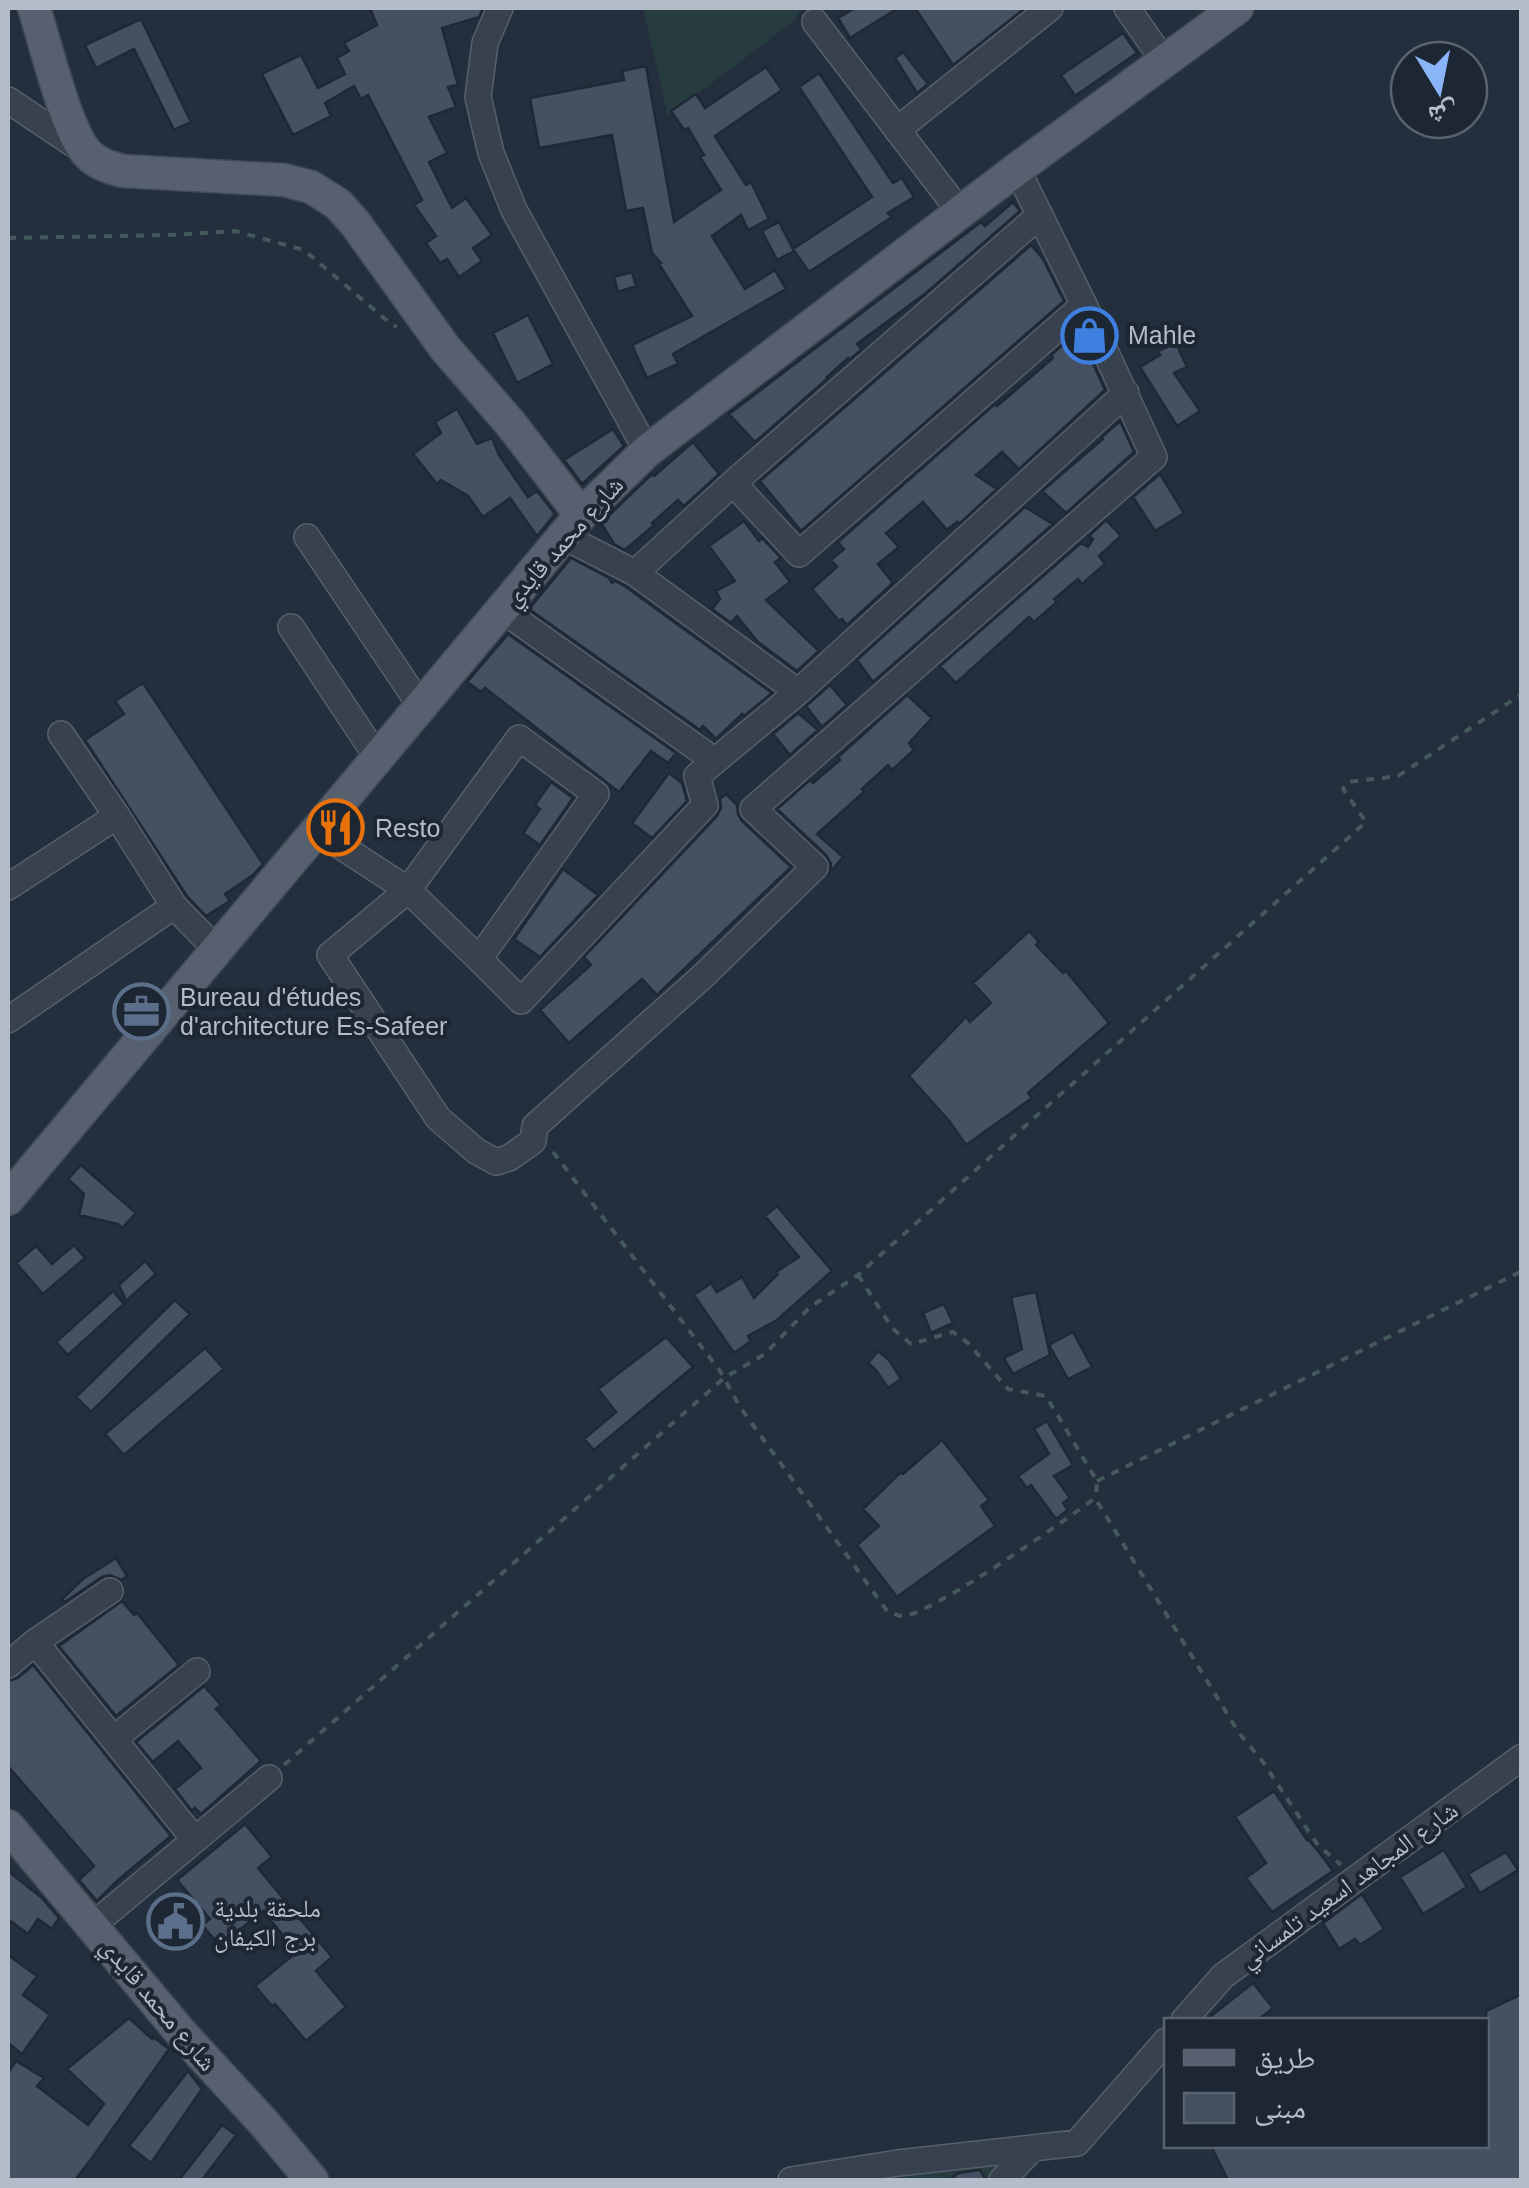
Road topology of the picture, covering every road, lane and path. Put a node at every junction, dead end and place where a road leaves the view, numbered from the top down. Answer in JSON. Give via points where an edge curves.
{"nodes":[{"id":1,"x":34,"y":8,"type":"edge"},
{"id":2,"x":500,"y":8,"type":"edge"},
{"id":3,"x":1050,"y":8,"type":"edge"},
{"id":4,"x":1127,"y":8,"type":"edge"},
{"id":5,"x":1237,"y":8,"type":"edge"},
{"id":6,"x":815,"y":22,"type":"dead end"},
{"id":7,"x":1164,"y":61,"type":"junction"},
{"id":8,"x":10,"y":102,"type":"edge"},
{"id":9,"x":896,"y":130,"type":"junction"},
{"id":10,"x":88,"y":154,"type":"junction"},
{"id":11,"x":1016,"y":169,"type":"junction"},
{"id":12,"x":960,"y":212,"type":"junction"},
{"id":13,"x":1040,"y":215,"type":"junction"},
{"id":14,"x":8,"y":238,"type":"edge"},
{"id":15,"x":1084,"y":305,"type":"junction"},
{"id":16,"x":409,"y":332,"type":"dead end"},
{"id":17,"x":1126,"y":393,"type":"junction"},
{"id":18,"x":647,"y":451,"type":"junction"},
{"id":19,"x":734,"y":483,"type":"junction"},
{"id":20,"x":572,"y":525,"type":"junction"},
{"id":21,"x":307,"y":537,"type":"dead end"},
{"id":22,"x":635,"y":573,"type":"junction"},
{"id":23,"x":502,"y":608,"type":"junction"},
{"id":24,"x":291,"y":628,"type":"dead end"},
{"id":25,"x":798,"y":692,"type":"junction"},
{"id":26,"x":1522,"y":694,"type":"edge"},
{"id":27,"x":420,"y":705,"type":"junction"},
{"id":28,"x":61,"y":734,"type":"dead end"},
{"id":29,"x":377,"y":757,"type":"junction"},
{"id":30,"x":711,"y":764,"type":"junction"},
{"id":31,"x":117,"y":816,"type":"junction"},
{"id":32,"x":316,"y":830,"type":"junction"},
{"id":33,"x":8,"y":886,"type":"edge"},
{"id":34,"x":408,"y":890,"type":"junction"},
{"id":35,"x":174,"y":906,"type":"junction"},
{"id":36,"x":216,"y":949,"type":"junction"},
{"id":37,"x":479,"y":960,"type":"junction"},
{"id":38,"x":8,"y":1020,"type":"edge"},
{"id":39,"x":533,"y":1141,"type":"junction"},
{"id":40,"x":8,"y":1199,"type":"edge"},
{"id":41,"x":1522,"y":1272,"type":"edge"},
{"id":42,"x":858,"y":1275,"type":"junction"},
{"id":43,"x":724,"y":1378,"type":"junction"},
{"id":44,"x":1097,"y":1481,"type":"junction"},
{"id":45,"x":1096,"y":1498,"type":"junction"},
{"id":46,"x":110,"y":1590,"type":"dead end"},
{"id":47,"x":36,"y":1642,"type":"junction"},
{"id":48,"x":8,"y":1665,"type":"edge"},
{"id":49,"x":197,"y":1671,"type":"dead end"},
{"id":50,"x":114,"y":1739,"type":"junction"},
{"id":51,"x":1522,"y":1757,"type":"edge"},
{"id":52,"x":269,"y":1778,"type":"joint"},
{"id":53,"x":8,"y":1826,"type":"edge"},
{"id":54,"x":195,"y":1840,"type":"junction"},
{"id":55,"x":1356,"y":1878,"type":"junction"},
{"id":56,"x":92,"y":1925,"type":"junction"},
{"id":57,"x":1186,"y":2018,"type":"edge"},
{"id":58,"x":1164,"y":2043,"type":"edge"},
{"id":59,"x":1033,"y":2148,"type":"junction"},
{"id":60,"x":312,"y":2180,"type":"edge"},
{"id":61,"x":792,"y":2180,"type":"edge"},
{"id":62,"x":1002,"y":2180,"type":"edge"}],
"edges":[{"from":1,"to":10,"type":"main road","via":[[73,130]]},
{"from":2,"to":18,"type":"street","via":[[485,43],[478,97],[491,154],[514,210]]},
{"from":3,"to":9,"type":"street"},
{"from":4,"to":7,"type":"street"},
{"from":5,"to":7,"type":"main road","name":"شارع محمد قايدي"},
{"from":6,"to":9,"type":"street"},
{"from":7,"to":11,"type":"main road","name":"شارع محمد قايدي"},
{"from":8,"to":10,"type":"street"},
{"from":9,"to":12,"type":"street"},
{"from":10,"to":20,"type":"main road","via":[[123,172],[284,180],[338,204],[510,423]]},
{"from":11,"to":12,"type":"main road","name":"شارع محمد قايدي"},
{"from":11,"to":13,"type":"street"},
{"from":12,"to":18,"type":"main road","name":"شارع محمد قايدي"},
{"from":13,"to":15,"type":"street"},
{"from":13,"to":19,"type":"street"},
{"from":14,"to":16,"type":"path","via":[[235,230],[304,250]]},
{"from":15,"to":17,"type":"street"},
{"from":15,"to":19,"type":"street","via":[[798,554]]},
{"from":17,"to":25,"type":"street"},
{"from":17,"to":39,"type":"street","via":[[1154,457],[753,809],[815,868],[535,1126]]},
{"from":18,"to":20,"type":"main road","name":"شارع محمد قايدي"},
{"from":19,"to":22,"type":"street"},
{"from":20,"to":22,"type":"street"},
{"from":20,"to":23,"type":"main road","name":"شارع محمد قايدي"},
{"from":21,"to":27,"type":"street"},
{"from":22,"to":25,"type":"street"},
{"from":23,"to":27,"type":"main road","name":"شارع محمد قايدي"},
{"from":23,"to":30,"type":"street"},
{"from":24,"to":29,"type":"street"},
{"from":25,"to":30,"type":"street"},
{"from":26,"to":42,"type":"path","via":[[1398,776],[1348,782],[1343,788],[1366,822]]},
{"from":27,"to":29,"type":"main road","name":"شارع محمد قايدي"},
{"from":28,"to":31,"type":"street"},
{"from":29,"to":32,"type":"main road","name":"شارع محمد قايدي"},
{"from":30,"to":37,"type":"street","via":[[698,776],[705,805],[521,1001]]},
{"from":31,"to":33,"type":"street"},
{"from":31,"to":35,"type":"street"},
{"from":32,"to":34,"type":"street"},
{"from":32,"to":36,"type":"main road","name":"شارع محمد قايدي"},
{"from":34,"to":37,"type":"street"},
{"from":34,"to":37,"type":"street","via":[[519,738],[596,794]]},
{"from":34,"to":39,"type":"street","via":[[330,955],[438,1118],[496,1162]]},
{"from":35,"to":36,"type":"street"},
{"from":35,"to":38,"type":"street"},
{"from":36,"to":40,"type":"main road","name":"شارع محمد قايدي"},
{"from":39,"to":43,"type":"path","via":[[546,1142]]},
{"from":41,"to":44,"type":"path"},
{"from":42,"to":43,"type":"path","via":[[810,1306],[765,1354]]},
{"from":42,"to":44,"type":"path","via":[[892,1328],[912,1344],[954,1332],[1008,1389],[1046,1396]]},
{"from":43,"to":45,"type":"path","via":[[888,1610],[903,1616],[929,1608]]},
{"from":43,"to":52,"type":"path"},
{"from":44,"to":45,"type":"path"},
{"from":45,"to":55,"type":"path","via":[[1239,1734],[1317,1844]]},
{"from":46,"to":47,"type":"street"},
{"from":47,"to":48,"type":"street"},
{"from":47,"to":50,"type":"street"},
{"from":49,"to":50,"type":"street"},
{"from":50,"to":54,"type":"street"},
{"from":51,"to":55,"type":"street","name":"شارع المجاهد اسعيد تلمساني"},
{"from":52,"to":54,"type":"street"},
{"from":53,"to":56,"type":"main road","name":"شارع محمد قايدي"},
{"from":54,"to":56,"type":"street"},
{"from":55,"to":57,"type":"street","name":"شارع المجاهد اسعيد تلمساني","via":[[1223,1976]]},
{"from":56,"to":60,"type":"main road","name":"شارع محمد قايدي"},
{"from":58,"to":59,"type":"street","via":[[1077,2143]]},
{"from":59,"to":61,"type":"street"},
{"from":59,"to":62,"type":"street"}]}
